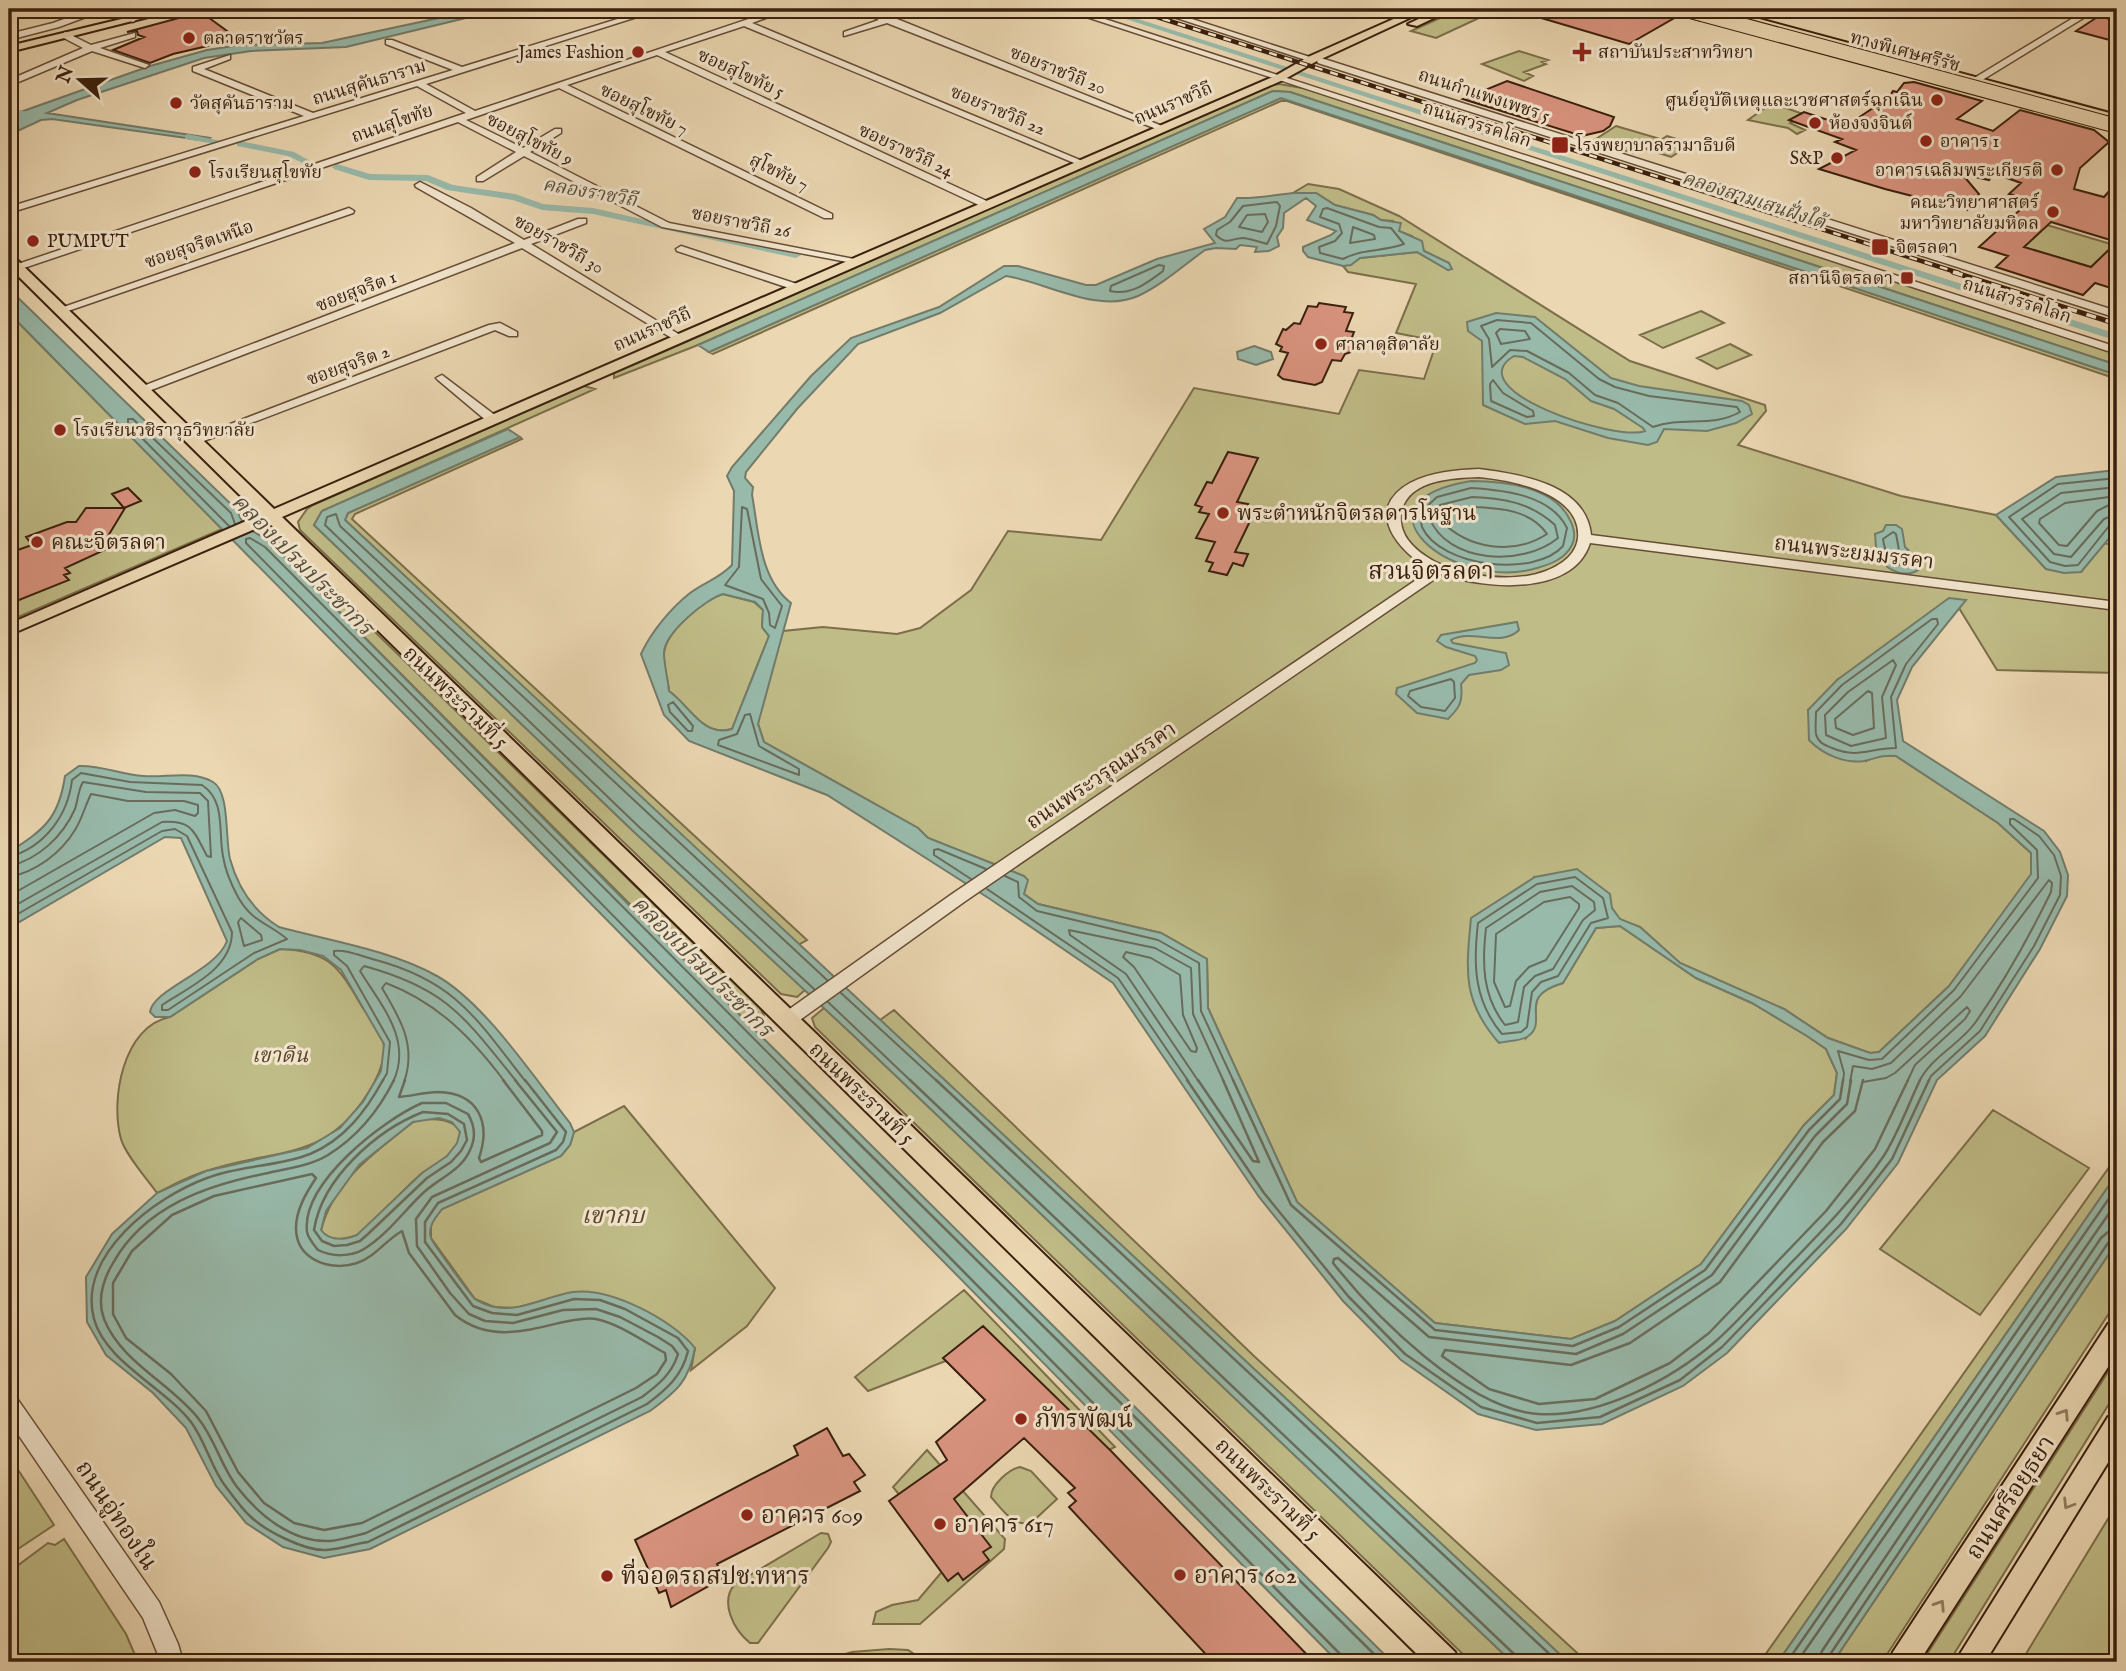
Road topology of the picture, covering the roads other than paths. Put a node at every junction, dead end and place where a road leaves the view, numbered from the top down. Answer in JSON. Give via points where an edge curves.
{"nodes":[{"id":1,"x":99,"y":9,"type":"edge"},
{"id":2,"x":105,"y":9,"type":"edge"},
{"id":3,"x":174,"y":9,"type":"edge"},
{"id":4,"x":658,"y":9,"type":"edge"},
{"id":5,"x":786,"y":9,"type":"edge"},
{"id":6,"x":860,"y":9,"type":"edge"},
{"id":7,"x":1066,"y":9,"type":"edge"},
{"id":8,"x":1153,"y":9,"type":"edge"},
{"id":9,"x":1424,"y":9,"type":"edge"},
{"id":10,"x":1436,"y":9,"type":"edge"},
{"id":11,"x":1448,"y":9,"type":"edge"},
{"id":12,"x":1670,"y":9,"type":"edge"},
{"id":13,"x":1684,"y":9,"type":"edge"},
{"id":14,"x":2094,"y":9,"type":"edge"},
{"id":15,"x":1706,"y":12,"type":"edge"},
{"id":16,"x":133,"y":19,"type":"junction"},
{"id":17,"x":889,"y":19,"type":"junction"},
{"id":18,"x":744,"y":23,"type":"junction"},
{"id":19,"x":1771,"y":25,"type":"junction"},
{"id":20,"x":1758,"y":33,"type":"junction"},
{"id":21,"x":847,"y":34,"type":"dead end"},
{"id":22,"x":65,"y":35,"type":"junction"},
{"id":23,"x":132,"y":35,"type":"dead end"},
{"id":24,"x":9,"y":37,"type":"edge"},
{"id":25,"x":389,"y":42,"type":"dead end"},
{"id":26,"x":91,"y":48,"type":"junction"},
{"id":27,"x":9,"y":49,"type":"edge"},
{"id":28,"x":657,"y":52,"type":"junction"},
{"id":29,"x":227,"y":57,"type":"dead end"},
{"id":30,"x":1318,"y":60,"type":"junction"},
{"id":31,"x":145,"y":65,"type":"dead end"},
{"id":32,"x":462,"y":69,"type":"junction"},
{"id":33,"x":1281,"y":77,"type":"junction"},
{"id":34,"x":1976,"y":80,"type":"junction"},
{"id":35,"x":9,"y":83,"type":"edge"},
{"id":36,"x":418,"y":83,"type":"junction"},
{"id":37,"x":559,"y":85,"type":"junction"},
{"id":38,"x":474,"y":114,"type":"junction"},
{"id":39,"x":313,"y":116,"type":"junction"},
{"id":40,"x":458,"y":119,"type":"junction"},
{"id":41,"x":2117,"y":119,"type":"edge"},
{"id":42,"x":812,"y":123,"type":"joint"},
{"id":43,"x":1162,"y":128,"type":"junction"},
{"id":44,"x":2117,"y":128,"type":"edge"},
{"id":45,"x":558,"y":131,"type":"dead end"},
{"id":46,"x":522,"y":152,"type":"junction"},
{"id":47,"x":714,"y":160,"type":"joint"},
{"id":48,"x":1082,"y":163,"type":"junction"},
{"id":49,"x":480,"y":178,"type":"dead end"},
{"id":50,"x":420,"y":185,"type":"dead end"},
{"id":51,"x":626,"y":204,"type":"joint"},
{"id":52,"x":987,"y":205,"type":"junction"},
{"id":53,"x":9,"y":210,"type":"edge"},
{"id":54,"x":349,"y":211,"type":"dead end"},
{"id":55,"x":828,"y":216,"type":"dead end"},
{"id":56,"x":582,"y":221,"type":"dead end"},
{"id":57,"x":524,"y":244,"type":"junction"},
{"id":58,"x":681,"y":249,"type":"dead end"},
{"id":59,"x":854,"y":262,"type":"junction"},
{"id":60,"x":11,"y":266,"type":"edge"},
{"id":61,"x":796,"y":287,"type":"junction"},
{"id":62,"x":61,"y":310,"type":"junction"},
{"id":63,"x":2117,"y":315,"type":"edge"},
{"id":64,"x":513,"y":334,"type":"dead end"},
{"id":65,"x":679,"y":338,"type":"junction"},
{"id":66,"x":2117,"y":351,"type":"edge"},
{"id":67,"x":442,"y":378,"type":"dead end"},
{"id":68,"x":142,"y":390,"type":"junction"},
{"id":69,"x":492,"y":419,"type":"junction"},
{"id":70,"x":192,"y":441,"type":"junction"},
{"id":71,"x":270,"y":516,"type":"junction"},
{"id":72,"x":1584,"y":538,"type":"junction"},
{"id":73,"x":1441,"y":569,"type":"junction"},
{"id":74,"x":2117,"y":606,"type":"edge"},
{"id":75,"x":9,"y":631,"type":"edge"},
{"id":76,"x":787,"y":1020,"type":"junction"},
{"id":77,"x":2117,"y":1332,"type":"edge"},
{"id":78,"x":9,"y":1404,"type":"edge"},
{"id":79,"x":2117,"y":1425,"type":"edge"},
{"id":80,"x":173,"y":1662,"type":"edge"},
{"id":81,"x":1445,"y":1662,"type":"edge"},
{"id":82,"x":1903,"y":1662,"type":"edge"},
{"id":83,"x":1969,"y":1662,"type":"edge"}],
"edges":[{"from":1,"to":24,"type":"street"},
{"from":2,"to":16,"type":"street"},
{"from":3,"to":16,"type":"main road"},
{"from":4,"to":32,"type":"street","name":"ถนนสุคันธาราม"},
{"from":5,"to":18,"type":"street","name":"ถนนสุโขทัย"},
{"from":6,"to":17,"type":"street","name":"ซอยราชวิถี 20"},
{"from":7,"to":33,"type":"street","name":"ถนนสวรรคโลก"},
{"from":8,"to":30,"type":"street","name":"ถนนกำแพงเพชร 5"},
{"from":9,"to":30,"type":"main road","name":"ถนนราชวิถี"},
{"from":10,"to":30,"type":"main road"},
{"from":11,"to":30,"type":"main road","name":"ถนนราชวิถี"},
{"from":12,"to":15,"type":"main road"},
{"from":13,"to":15,"type":"main road"},
{"from":13,"to":44,"type":"highway","name":"ทางพิเศษศรีรัช","bridge":true},
{"from":14,"to":34,"type":"street"},
{"from":15,"to":19,"type":"main road"},
{"from":15,"to":20,"type":"main road"},
{"from":15,"to":41,"type":"highway","name":"ทางพิเศษศรีรัช","bridge":true},
{"from":16,"to":22,"type":"main road"},
{"from":17,"to":21,"type":"street"},
{"from":17,"to":43,"type":"street","name":"ซอยราชวิถี 20"},
{"from":18,"to":28,"type":"street","name":"ถนนสุโขทัย"},
{"from":18,"to":48,"type":"street","name":"ซอยราชวิถี 22"},
{"from":19,"to":20,"type":"main road"},
{"from":19,"to":34,"type":"main road"},
{"from":20,"to":44,"type":"main road"},
{"from":22,"to":26,"type":"street"},
{"from":22,"to":27,"type":"main road"},
{"from":23,"to":26,"type":"street"},
{"from":25,"to":32,"type":"street"},
{"from":26,"to":31,"type":"street"},
{"from":26,"to":35,"type":"street"},
{"from":28,"to":37,"type":"street","name":"ถนนสุโขทัย"},
{"from":28,"to":42,"type":"street","name":"ซอยสุโขทัย 5"},
{"from":29,"to":39,"type":"street","via":[[196,69]]},
{"from":30,"to":33,"type":"main road","name":"ถนนราชวิถี"},
{"from":30,"to":63,"type":"street","name":"ถนนกำแพงเพชร 5"},
{"from":32,"to":36,"type":"street","name":"ถนนสุคันธาราม"},
{"from":33,"to":43,"type":"main road","name":"ถนนราชวิถี"},
{"from":33,"to":66,"type":"street","name":"ถนนสวรรคโลก"},
{"from":34,"to":41,"type":"main road"},
{"from":36,"to":38,"type":"street"},
{"from":36,"to":39,"type":"street","name":"ถนนสุคันธาราม"},
{"from":37,"to":38,"type":"street","name":"ถนนสุโขทัย"},
{"from":37,"to":47,"type":"street","name":"ซอยสุโขทัย 7"},
{"from":38,"to":40,"type":"street","name":"ถนนสุโขทัย"},
{"from":39,"to":53,"type":"street","name":"ถนนสุคันธาราม"},
{"from":40,"to":46,"type":"street","name":"ซอยสุโขทัย 9"},
{"from":40,"to":60,"type":"street","name":"ถนนสุโขทัย"},
{"from":42,"to":52,"type":"street","name":"ซอยราชวิถี 24"},
{"from":43,"to":48,"type":"main road","name":"ถนนราชวิถี"},
{"from":45,"to":46,"type":"street"},
{"from":46,"to":49,"type":"street"},
{"from":46,"to":51,"type":"street","name":"ซอยสุโขทัย 9"},
{"from":47,"to":55,"type":"street","name":"สุโขทัย 7"},
{"from":48,"to":52,"type":"main road","name":"ถนนราชวิถี"},
{"from":50,"to":57,"type":"street","name":"ซอยราชวิถี 30"},
{"from":51,"to":59,"type":"street","name":"ซอยราชวิถี 26","via":[[666,225]]},
{"from":52,"to":59,"type":"main road","name":"ถนนราชวิถี"},
{"from":54,"to":62,"type":"street","name":"ซอยสุจริตเหนือ"},
{"from":56,"to":57,"type":"street","name":"ซอยสุจริต 1"},
{"from":57,"to":65,"type":"street","name":"ซอยราชวิถี 30"},
{"from":57,"to":68,"type":"street","name":"ซอยสุจริต 1"},
{"from":58,"to":61,"type":"street"},
{"from":59,"to":61,"type":"main road","name":"ถนนราชวิถี"},
{"from":60,"to":62,"type":"main road","name":"ถนนพระรามที่ 5"},
{"from":61,"to":65,"type":"main road","name":"ถนนราชวิถี"},
{"from":62,"to":68,"type":"main road","name":"ถนนพระรามที่ 5"},
{"from":64,"to":70,"type":"street","name":"ซอยสุจริต 2","via":[[493,327]]},
{"from":65,"to":69,"type":"main road","name":"ถนนราชวิถี"},
{"from":67,"to":69,"type":"street"},
{"from":68,"to":70,"type":"main road","name":"ถนนพระรามที่ 5"},
{"from":69,"to":71,"type":"main road","name":"ถนนราชวิถี"},
{"from":70,"to":71,"type":"main road","name":"ถนนพระรามที่ 5"},
{"from":71,"to":75,"type":"main road","name":"ถนนราชวิถี"},
{"from":71,"to":76,"type":"main road","name":"ถนนพระรามที่ 5"},
{"from":72,"to":73,"type":"street","via":[[1583,547],[1569,564],[1531,579],[1480,579]]},
{"from":72,"to":73,"type":"street","via":[[1574,510],[1541,487],[1495,474],[1448,475],[1412,489],[1394,513],[1402,541]]},
{"from":72,"to":74,"type":"street","name":"ถนนพระยมมรรคา"},
{"from":73,"to":76,"type":"street","name":"ถนนพระวรุณมรรคา"},
{"from":76,"to":81,"type":"main road","name":"ถนนพระรามที่ 5"},
{"from":82,"to":77,"type":"main road","name":"ถนนศรีอยุธยา","one_way":true},
{"from":78,"to":80,"type":"street","name":"ถนนอู่ทองใน","via":[[151,1610]]},
{"from":79,"to":83,"type":"main road","one_way":true}]}
